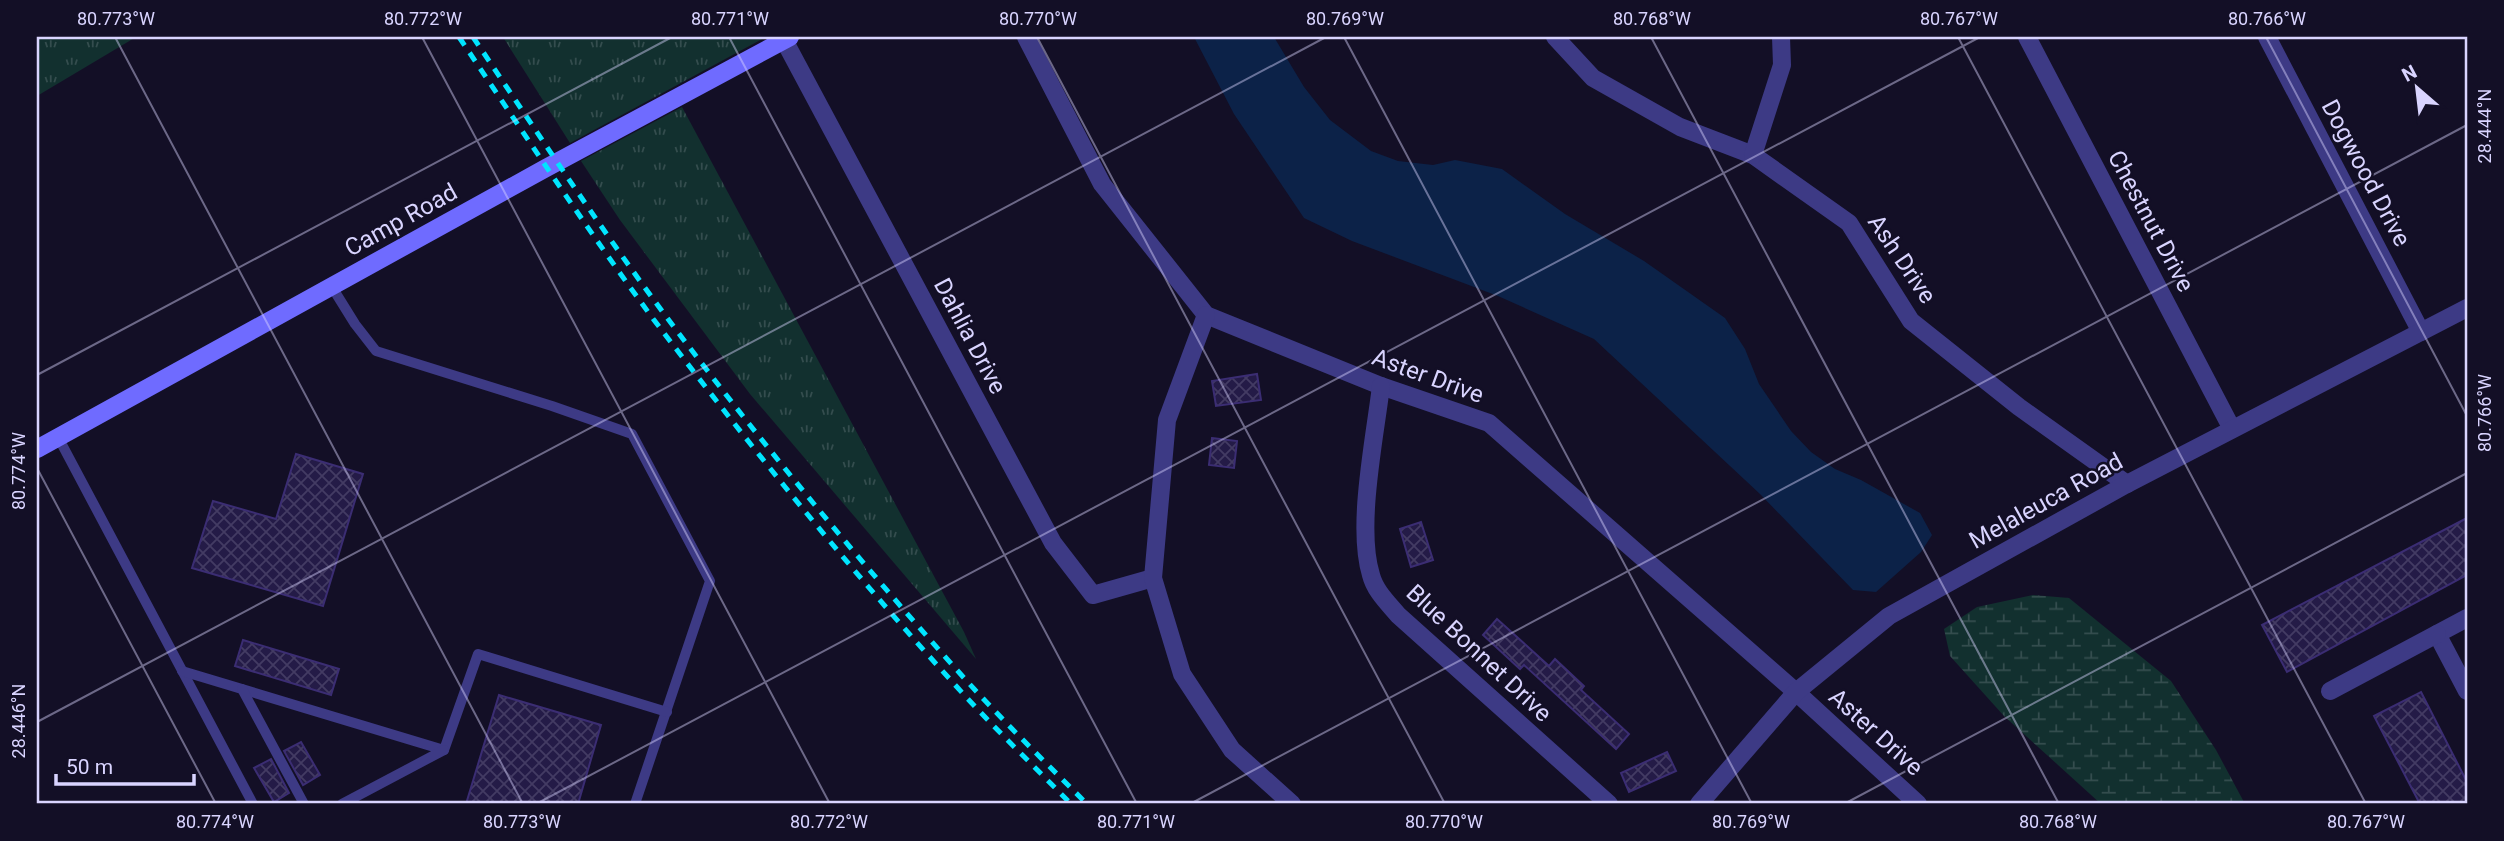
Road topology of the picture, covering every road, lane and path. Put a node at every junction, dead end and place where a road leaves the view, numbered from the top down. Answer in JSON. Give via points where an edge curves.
{"nodes":[{"id":1,"x":1026,"y":37,"type":"edge"},
{"id":2,"x":1555,"y":37,"type":"edge"},
{"id":3,"x":1782,"y":37,"type":"edge"},
{"id":4,"x":2027,"y":37,"type":"edge"},
{"id":5,"x":2267,"y":37,"type":"edge"},
{"id":6,"x":787,"y":38,"type":"edge"},
{"id":7,"x":1753,"y":155,"type":"junction"},
{"id":8,"x":331,"y":287,"type":"junction"},
{"id":9,"x":2467,"y":308,"type":"edge"},
{"id":10,"x":1206,"y":315,"type":"junction"},
{"id":11,"x":2421,"y":332,"type":"junction"},
{"id":12,"x":1381,"y":386,"type":"junction"},
{"id":13,"x":2232,"y":429,"type":"junction"},
{"id":14,"x":58,"y":437,"type":"junction"},
{"id":15,"x":37,"y":449,"type":"edge"},
{"id":16,"x":2127,"y":484,"type":"junction"},
{"id":17,"x":1153,"y":578,"type":"junction"},
{"id":18,"x":2467,"y":618,"type":"edge"},
{"id":19,"x":2437,"y":634,"type":"junction"},
{"id":20,"x":183,"y":671,"type":"junction"},
{"id":21,"x":242,"y":689,"type":"junction"},
{"id":22,"x":2330,"y":691,"type":"dead end"},
{"id":23,"x":2467,"y":691,"type":"edge"},
{"id":24,"x":1796,"y":692,"type":"junction"},
{"id":25,"x":667,"y":712,"type":"junction"},
{"id":26,"x":444,"y":750,"type":"junction"},
{"id":27,"x":253,"y":804,"type":"edge"},
{"id":28,"x":304,"y":804,"type":"edge"},
{"id":29,"x":342,"y":804,"type":"edge"},
{"id":30,"x":635,"y":804,"type":"edge"},
{"id":31,"x":1292,"y":804,"type":"edge"},
{"id":32,"x":1609,"y":804,"type":"edge"},
{"id":33,"x":1699,"y":804,"type":"edge"},
{"id":34,"x":1918,"y":804,"type":"edge"}],
"edges":[{"from":1,"to":10,"type":"street","name":"Aster Drive","via":[[1102,184]]},
{"from":2,"to":7,"type":"street","name":"Ash Drive","via":[[1593,78],[1680,127]]},
{"from":3,"to":7,"type":"street","via":[[1782,65]]},
{"from":4,"to":13,"type":"street","name":"Chestnut Drive"},
{"from":5,"to":11,"type":"street","name":"Dogwood Drive"},
{"from":6,"to":8,"type":"street","name":"Camp Road"},
{"from":6,"to":17,"type":"street","name":"Dahlia Drive","via":[[1053,542],[1093,595]]},
{"from":7,"to":16,"type":"street","name":"Ash Drive","via":[[1849,223],[1911,321],[2019,407]]},
{"from":8,"to":14,"type":"street","name":"Camp Road"},
{"from":8,"to":25,"type":"lane","via":[[376,351],[632,434],[710,580]]},
{"from":9,"to":11,"type":"street","name":"Melaleuca Road"},
{"from":10,"to":12,"type":"street","name":"Aster Drive"},
{"from":10,"to":17,"type":"street","via":[[1167,419]]},
{"from":11,"to":13,"type":"street","name":"Melaleuca Road"},
{"from":12,"to":24,"type":"street","name":"Aster Drive","via":[[1489,423]]},
{"from":12,"to":32,"type":"street","name":"Blue Bonnet Drive","via":[[1365,526],[1371,575],[1381,594],[1398,615]]},
{"from":13,"to":16,"type":"street","name":"Melaleuca Road"},
{"from":14,"to":15,"type":"street","name":"Camp Road"},
{"from":14,"to":20,"type":"lane"},
{"from":16,"to":24,"type":"street","name":"Melaleuca Road","via":[[1889,616]]},
{"from":17,"to":31,"type":"street","via":[[1182,674],[1232,750]]},
{"from":18,"to":19,"type":"street"},
{"from":19,"to":22,"type":"street"},
{"from":19,"to":23,"type":"street"},
{"from":20,"to":21,"type":"lane"},
{"from":20,"to":27,"type":"lane"},
{"from":21,"to":26,"type":"lane"},
{"from":21,"to":28,"type":"lane"},
{"from":24,"to":33,"type":"street","name":"Melaleuca Road"},
{"from":24,"to":34,"type":"street","name":"Aster Drive"},
{"from":25,"to":26,"type":"lane","via":[[478,654]]},
{"from":25,"to":30,"type":"lane"},
{"from":26,"to":29,"type":"lane"}]}
